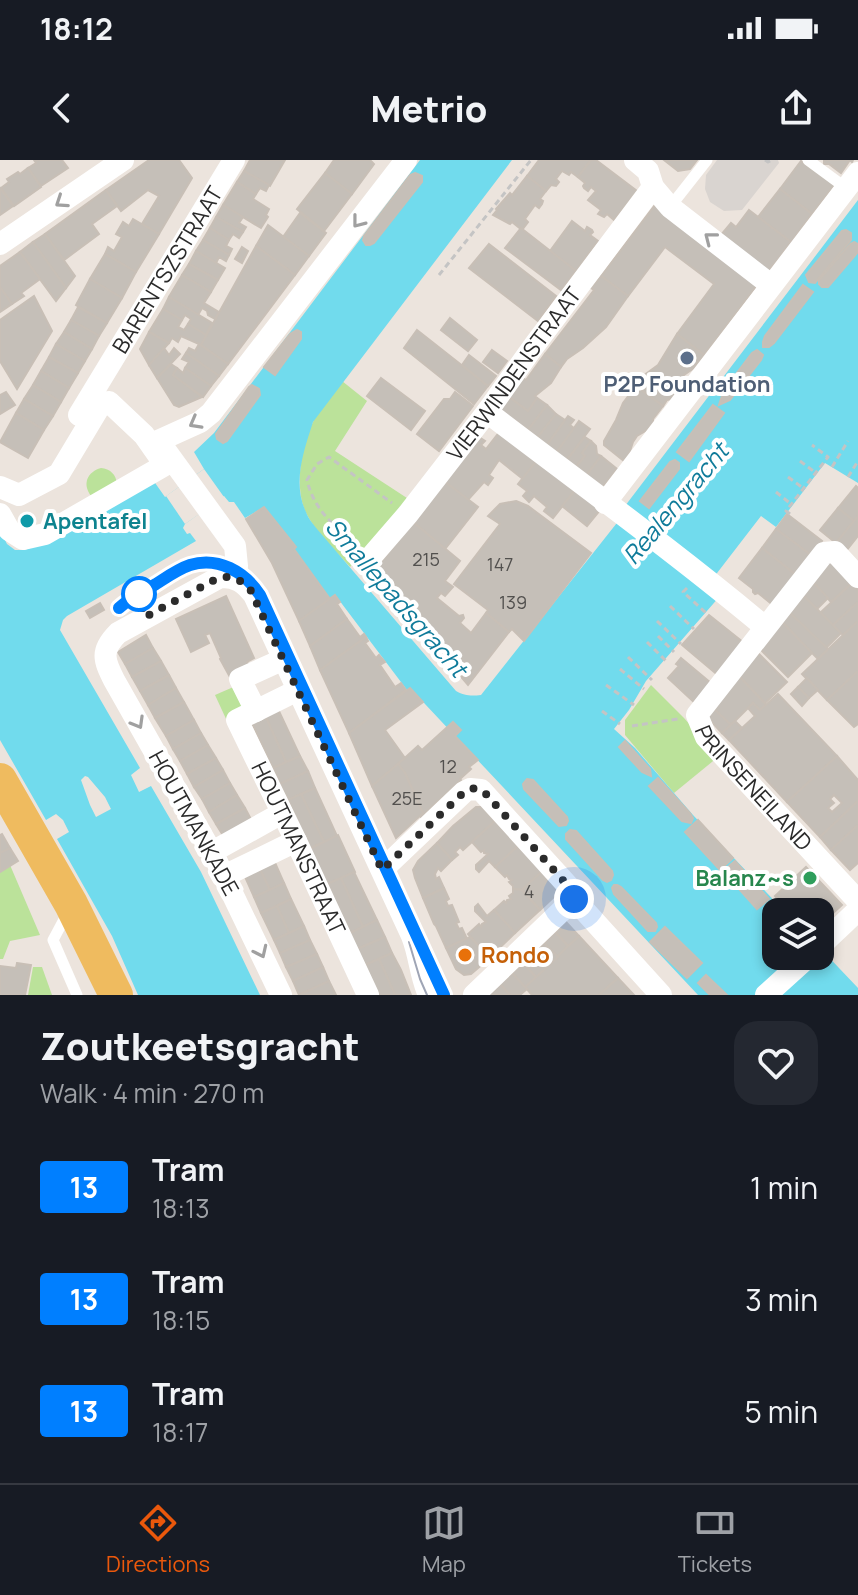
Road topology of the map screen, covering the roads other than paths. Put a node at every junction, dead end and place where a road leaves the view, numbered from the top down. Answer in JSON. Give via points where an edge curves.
{"nodes":[{"id":1,"x":123,"y":160,"type":"edge"},
{"id":2,"x":234,"y":160,"type":"edge"},
{"id":3,"x":406,"y":160,"type":"edge"},
{"id":4,"x":635,"y":160,"type":"edge"},
{"id":5,"x":707,"y":160,"type":"edge"},
{"id":6,"x":808,"y":160,"type":"edge"},
{"id":7,"x":852,"y":181,"type":"edge"},
{"id":8,"x":653,"y":187,"type":"junction"},
{"id":9,"x":670,"y":207,"type":"junction"},
{"id":10,"x":0,"y":244,"type":"edge"},
{"id":11,"x":771,"y":285,"type":"junction"},
{"id":12,"x":100,"y":378,"type":"junction"},
{"id":13,"x":487,"y":412,"type":"junction"},
{"id":14,"x":158,"y":441,"type":"junction"},
{"id":15,"x":4,"y":479,"type":"edge"},
{"id":16,"x":605,"y":503,"type":"junction"},
{"id":17,"x":0,"y":514,"type":"edge"},
{"id":18,"x":366,"y":555,"type":"road end"},
{"id":19,"x":233,"y":577,"type":"junction"},
{"id":20,"x":858,"y":577,"type":"edge"},
{"id":21,"x":765,"y":627,"type":"junction"},
{"id":22,"x":284,"y":659,"type":"junction"},
{"id":23,"x":298,"y":690,"type":"junction"},
{"id":24,"x":256,"y":711,"type":"junction"},
{"id":25,"x":0,"y":780,"type":"edge"},
{"id":26,"x":282,"y":813,"type":"junction"},
{"id":27,"x":296,"y":841,"type":"junction"},
{"id":28,"x":212,"y":852,"type":"junction"},
{"id":29,"x":382,"y":870,"type":"junction"},
{"id":30,"x":224,"y":876,"type":"junction"},
{"id":31,"x":574,"y":899,"type":"junction"},
{"id":32,"x":858,"y":901,"type":"edge"},
{"id":33,"x":71,"y":904,"type":"junction"},
{"id":34,"x":858,"y":910,"type":"edge"},
{"id":35,"x":834,"y":933,"type":"edge"},
{"id":36,"x":417,"y":949,"type":"junction"},
{"id":37,"x":794,"y":970,"type":"edge"},
{"id":38,"x":77,"y":995,"type":"edge"},
{"id":39,"x":116,"y":995,"type":"edge"},
{"id":40,"x":281,"y":995,"type":"edge"},
{"id":41,"x":368,"y":995,"type":"edge"},
{"id":42,"x":429,"y":995,"type":"edge"},
{"id":43,"x":446,"y":995,"type":"edge"},
{"id":44,"x":474,"y":995,"type":"edge"},
{"id":45,"x":661,"y":995,"type":"edge"},
{"id":46,"x":766,"y":995,"type":"edge"}],
"edges":[{"from":1,"to":10,"type":"street","one_way":true},
{"from":2,"to":12,"type":"street","name":"BARENTSZSTRAAT"},
{"from":3,"to":14,"type":"street","one_way":true,"via":[[211,413]]},
{"from":4,"to":8,"type":"street","via":[[648,171]]},
{"from":5,"to":9,"type":"lane"},
{"from":6,"to":7,"type":"lane"},
{"from":7,"to":11,"type":"street"},
{"from":8,"to":9,"type":"street"},
{"from":8,"to":13,"type":"street","name":"VIERWINDENSTRAAT"},
{"from":11,"to":9,"type":"street","one_way":true},
{"from":11,"to":16,"type":"street"},
{"from":12,"to":14,"type":"street","via":[[121,394]]},
{"from":12,"to":15,"type":"street","name":"BARENTSZSTRAAT","via":[[54,459],[37,474]]},
{"from":13,"to":16,"type":"street"},
{"from":13,"to":18,"type":"street","name":"VIERWINDENSTRAAT","via":[[408,514]]},
{"from":14,"to":19,"type":"street","via":[[235,546]]},
{"from":15,"to":17,"type":"street","via":[[19,495],[59,474],[101,404],[109,402],[144,435],[165,465],[45,534],[23,539],[9,530]]},
{"from":16,"to":21,"type":"street"},
{"from":19,"to":22,"type":"street","via":[[254,595]]},
{"from":19,"to":28,"type":"street","name":"HOUTMANKADE","one_way":true,"via":[[210,581],[124,629],[111,639],[105,654],[114,680]]},
{"from":20,"to":21,"type":"street","name":"PRINSENEILAND","via":[[835,552],[824,553]]},
{"from":21,"to":32,"type":"street","name":"PRINSENEILAND","via":[[697,715],[706,737]]},
{"from":22,"to":23,"type":"street"},
{"from":22,"to":24,"type":"street","via":[[240,679]]},
{"from":23,"to":24,"type":"street"},
{"from":23,"to":29,"type":"street"},
{"from":24,"to":26,"type":"street","name":"HOUTMANSTRAAT","via":[[237,720]]},
{"from":25,"to":33,"type":"main road"},
{"from":26,"to":27,"type":"street","name":"HOUTMANSTRAAT"},
{"from":26,"to":28,"type":"street"},
{"from":27,"to":30,"type":"street"},
{"from":27,"to":41,"type":"street","name":"HOUTMANSTRAAT"},
{"from":28,"to":30,"type":"street","name":"HOUTMANKADE"},
{"from":29,"to":31,"type":"street","via":[[464,792],[475,788],[569,887]]},
{"from":29,"to":36,"type":"street"},
{"from":30,"to":40,"type":"street","name":"HOUTMANKADE","one_way":true},
{"from":31,"to":44,"type":"street"},
{"from":31,"to":45,"type":"street"},
{"from":33,"to":38,"type":"lane","via":[[53,940]]},
{"from":33,"to":39,"type":"main road"},
{"from":34,"to":35,"type":"street"},
{"from":36,"to":42,"type":"street"},
{"from":36,"to":43,"type":"street"},
{"from":37,"to":46,"type":"street"}]}
